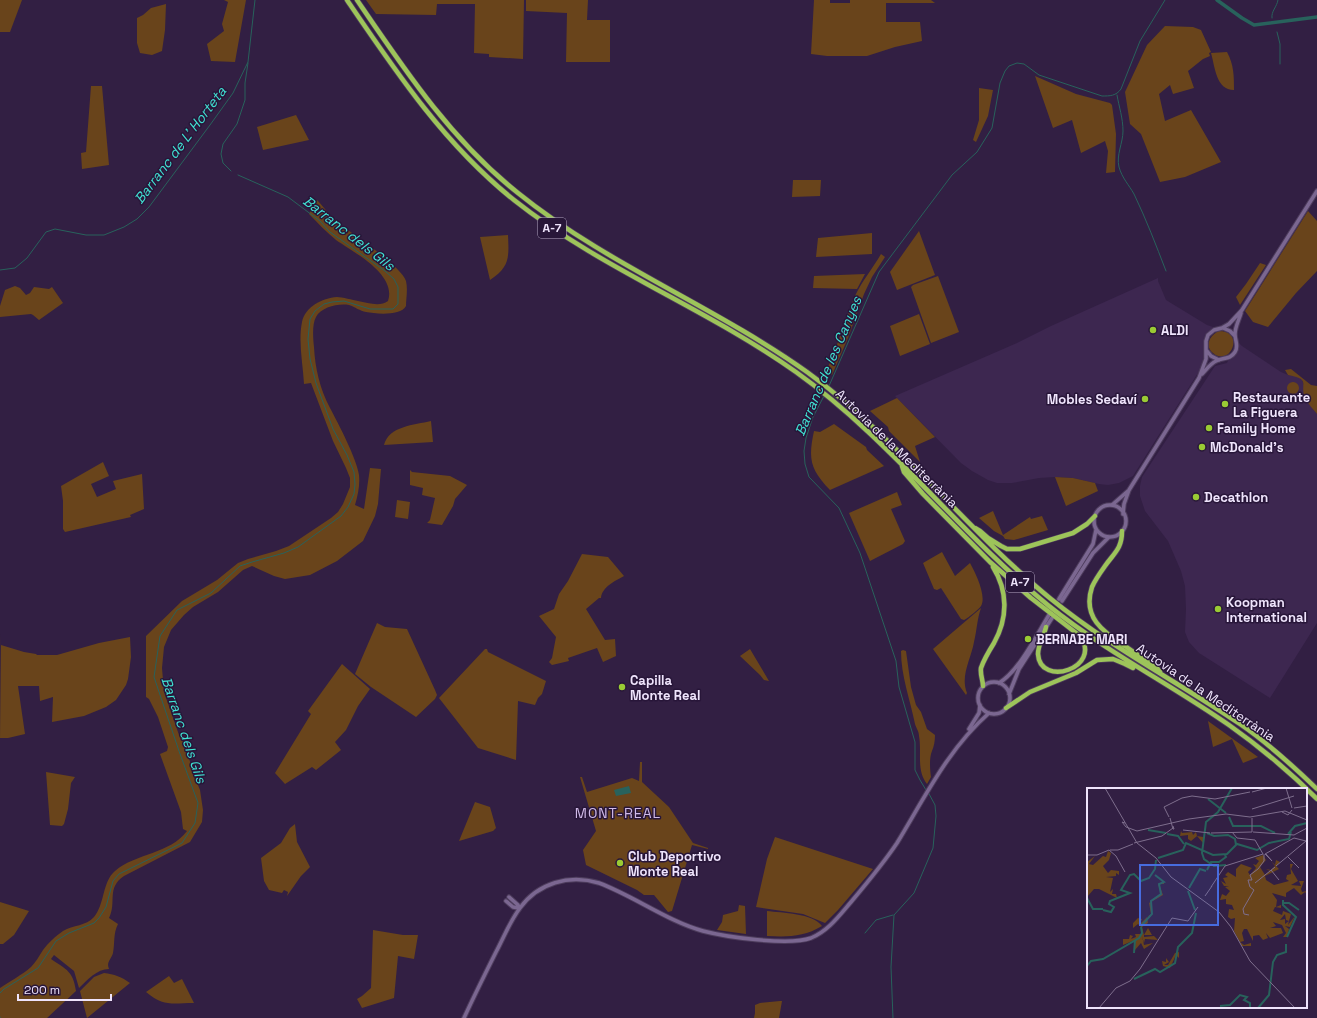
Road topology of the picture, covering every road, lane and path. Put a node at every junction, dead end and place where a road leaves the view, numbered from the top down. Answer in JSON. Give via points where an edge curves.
{"nodes":[{"id":1,"x":347,"y":0,"type":"edge"},
{"id":2,"x":357,"y":0,"type":"edge"},
{"id":3,"x":1317,"y":191,"type":"edge"},
{"id":4,"x":1242,"y":310,"type":"junction"},
{"id":5,"x":1222,"y":328,"type":"junction"},
{"id":6,"x":1235,"y":336,"type":"junction"},
{"id":7,"x":1206,"y":350,"type":"junction"},
{"id":8,"x":1219,"y":360,"type":"junction"},
{"id":9,"x":1199,"y":378,"type":"junction"},
{"id":10,"x":900,"y":463,"type":"junction"},
{"id":11,"x":1129,"y":490,"type":"junction"},
{"id":12,"x":1112,"y":506,"type":"junction"},
{"id":13,"x":1123,"y":514,"type":"junction"},
{"id":14,"x":1095,"y":516,"type":"junction"},
{"id":15,"x":972,"y":527,"type":"junction"},
{"id":16,"x":1096,"y":530,"type":"junction"},
{"id":17,"x":1122,"y":531,"type":"junction"},
{"id":18,"x":1109,"y":537,"type":"junction"},
{"id":19,"x":990,"y":562,"type":"junction"},
{"id":20,"x":1046,"y":627,"type":"junction"},
{"id":21,"x":1164,"y":676,"type":"junction"},
{"id":22,"x":1161,"y":682,"type":"junction"},
{"id":23,"x":999,"y":683,"type":"junction"},
{"id":24,"x":983,"y":686,"type":"junction"},
{"id":25,"x":1009,"y":694,"type":"junction"},
{"id":26,"x":980,"y":705,"type":"junction"},
{"id":27,"x":1006,"y":708,"type":"junction"},
{"id":28,"x":989,"y":713,"type":"junction"},
{"id":29,"x":966,"y":735,"type":"junction"},
{"id":30,"x":1305,"y":788,"type":"edge"},
{"id":31,"x":1317,"y":789,"type":"edge"},
{"id":32,"x":1307,"y":790,"type":"edge"},
{"id":33,"x":1317,"y":799,"type":"edge"},
{"id":34,"x":509,"y":897,"type":"dead end"},
{"id":35,"x":506,"y":901,"type":"dead end"},
{"id":36,"x":520,"y":908,"type":"junction"},
{"id":37,"x":464,"y":1018,"type":"edge"}],
"edges":[{"from":1,"to":10,"type":"highway","name":"Autovia de la Mediterrània","number":"A-7","via":[[396,72],[451,141],[514,200],[556,231],[784,364],[838,405]]},
{"from":2,"to":15,"type":"highway","name":"Autovia de la Mediterrània","number":"A-7","via":[[403,67],[456,134],[518,193],[560,224],[760,341],[819,381],[878,433]]},
{"from":3,"to":4,"type":"main road"},
{"from":4,"to":5,"type":"main road"},
{"from":4,"to":6,"type":"main road"},
{"from":5,"to":6,"type":"main road"},
{"from":5,"to":7,"type":"main road","via":[[1208,335]]},
{"from":6,"to":8,"type":"main road","via":[[1237,346],[1234,354],[1227,359]]},
{"from":7,"to":8,"type":"main road"},
{"from":7,"to":9,"type":"main road","via":[[1206,359]]},
{"from":8,"to":9,"type":"main road","via":[[1210,365]]},
{"from":9,"to":11,"type":"main road"},
{"from":10,"to":19,"type":"highway","via":[[904,472],[923,494]]},
{"from":10,"to":22,"type":"highway","name":"Autovia de la Mediterrània","number":"A-7","via":[[997,560],[1054,610]]},
{"from":11,"to":12,"type":"main road"},
{"from":11,"to":13,"type":"main road"},
{"from":12,"to":13,"type":"main road"},
{"from":12,"to":14,"type":"main road","via":[[1103,507]]},
{"from":13,"to":17,"type":"main road","via":[[1125,524]]},
{"from":14,"to":15,"type":"highway","via":[[1073,533],[1020,549],[1007,549]]},
{"from":14,"to":16,"type":"main road"},
{"from":15,"to":21,"type":"highway","name":"Autovia de la Mediterrània","number":"A-7","via":[[1054,602]]},
{"from":16,"to":18,"type":"main road"},
{"from":16,"to":18,"type":"main road","via":[[1093,544],[1061,600],[1093,553]]},
{"from":17,"to":18,"type":"main road","via":[[1114,537]]},
{"from":17,"to":21,"type":"highway","via":[[1119,548],[1092,588],[1091,611],[1095,622],[1104,632],[1156,667]]},
{"from":19,"to":20,"type":"highway","via":[[1080,636],[1085,651],[1077,666],[1059,672],[1043,666],[1038,652]]},
{"from":19,"to":24,"type":"highway","via":[[1000,579],[1005,615],[1000,631],[981,668]]},
{"from":20,"to":23,"type":"main road","via":[[1050,617],[1016,667]]},
{"from":20,"to":25,"type":"main road","via":[[1019,669]]},
{"from":21,"to":31,"type":"highway","name":"Autovia de la Mediterrània","number":"A-7","via":[[1241,725],[1287,760]]},
{"from":22,"to":27,"type":"highway","via":[[1119,660],[1102,659],[1030,692]]},
{"from":22,"to":30,"type":"highway","name":"Autovia de la Mediterrània","number":"A-7","via":[[1256,745]]},
{"from":23,"to":24,"type":"main road","via":[[990,682]]},
{"from":23,"to":25,"type":"main road","via":[[1004,685]]},
{"from":24,"to":26,"type":"main road","via":[[978,696]]},
{"from":25,"to":27,"type":"main road","via":[[1009,704]]},
{"from":26,"to":28,"type":"main road"},
{"from":26,"to":29,"type":"main road","via":[[979,713]]},
{"from":27,"to":28,"type":"main road","via":[[998,713]]},
{"from":28,"to":29,"type":"main road"},
{"from":29,"to":36,"type":"main road","via":[[946,761],[904,832],[879,868],[834,922],[824,931],[806,939],[768,940],[733,937],[701,930],[606,886],[582,879],[566,880],[546,886],[528,898]]},
{"from":32,"to":33,"type":"highway","name":"Autovia de la Mediterrània","number":"A-7"},
{"from":34,"to":36,"type":"main road"},
{"from":35,"to":36,"type":"main road","via":[[513,907]]},
{"from":36,"to":37,"type":"main road"}]}
